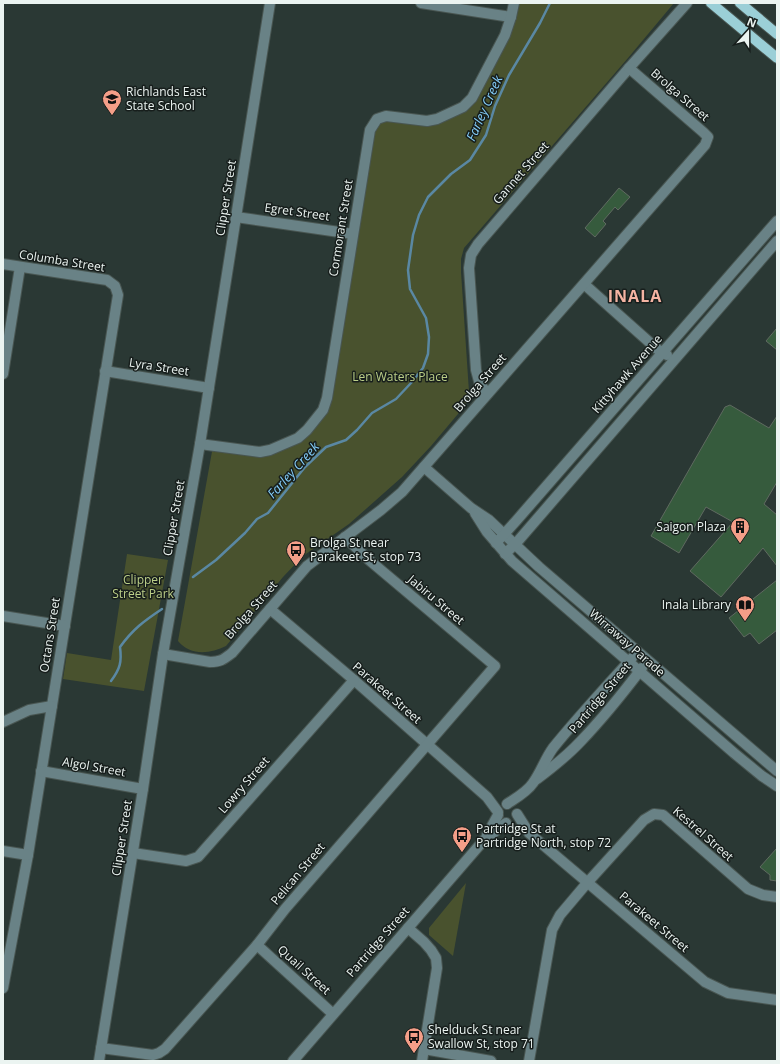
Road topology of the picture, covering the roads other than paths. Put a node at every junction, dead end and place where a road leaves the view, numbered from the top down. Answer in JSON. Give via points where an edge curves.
{"nodes":[{"id":1,"x":270,"y":3,"type":"edge"},
{"id":2,"x":421,"y":3,"type":"edge"},
{"id":3,"x":514,"y":3,"type":"edge"},
{"id":4,"x":687,"y":3,"type":"edge"},
{"id":5,"x":711,"y":3,"type":"edge"},
{"id":6,"x":740,"y":3,"type":"edge"},
{"id":7,"x":511,"y":17,"type":"junction"},
{"id":8,"x":777,"y":34,"type":"edge"},
{"id":9,"x":777,"y":58,"type":"edge"},
{"id":10,"x":629,"y":68,"type":"junction"},
{"id":11,"x":236,"y":217,"type":"junction"},
{"id":12,"x":777,"y":221,"type":"edge"},
{"id":13,"x":354,"y":234,"type":"junction"},
{"id":14,"x":777,"y":241,"type":"edge"},
{"id":15,"x":3,"y":264,"type":"edge"},
{"id":16,"x":20,"y":267,"type":"junction"},
{"id":17,"x":584,"y":284,"type":"junction"},
{"id":18,"x":115,"y":286,"type":"joint"},
{"id":19,"x":662,"y":352,"type":"junction"},
{"id":20,"x":674,"y":359,"type":"junction"},
{"id":21,"x":3,"y":370,"type":"edge"},
{"id":22,"x":105,"y":371,"type":"junction"},
{"id":23,"x":209,"y":388,"type":"junction"},
{"id":24,"x":488,"y":393,"type":"junction"},
{"id":25,"x":200,"y":444,"type":"junction"},
{"id":26,"x":424,"y":467,"type":"junction"},
{"id":27,"x":471,"y":508,"type":"junction"},
{"id":28,"x":504,"y":534,"type":"junction"},
{"id":29,"x":345,"y":537,"type":"junction"},
{"id":30,"x":496,"y":543,"type":"junction"},
{"id":31,"x":514,"y":545,"type":"junction"},
{"id":32,"x":505,"y":554,"type":"junction"},
{"id":33,"x":270,"y":609,"type":"junction"},
{"id":34,"x":3,"y":616,"type":"edge"},
{"id":35,"x":65,"y":626,"type":"junction"},
{"id":36,"x":637,"y":652,"type":"junction"},
{"id":37,"x":163,"y":654,"type":"junction"},
{"id":38,"x":648,"y":661,"type":"junction"},
{"id":39,"x":628,"y":662,"type":"junction"},
{"id":40,"x":494,"y":666,"type":"joint"},
{"id":41,"x":639,"y":672,"type":"junction"},
{"id":42,"x":354,"y":680,"type":"junction"},
{"id":43,"x":52,"y":706,"type":"junction"},
{"id":44,"x":3,"y":722,"type":"edge"},
{"id":45,"x":427,"y":745,"type":"junction"},
{"id":46,"x":775,"y":766,"type":"edge"},
{"id":47,"x":41,"y":771,"type":"junction"},
{"id":48,"x":762,"y":776,"type":"junction"},
{"id":49,"x":534,"y":782,"type":"junction"},
{"id":50,"x":777,"y":786,"type":"edge"},
{"id":51,"x":143,"y":789,"type":"junction"},
{"id":52,"x":527,"y":790,"type":"junction"},
{"id":53,"x":502,"y":809,"type":"junction"},
{"id":54,"x":516,"y":813,"type":"junction"},
{"id":55,"x":508,"y":823,"type":"junction"},
{"id":56,"x":529,"y":833,"type":"junction"},
{"id":57,"x":484,"y":840,"type":"junction"},
{"id":58,"x":3,"y":851,"type":"edge"},
{"id":59,"x":132,"y":853,"type":"junction"},
{"id":60,"x":28,"y":855,"type":"junction"},
{"id":61,"x":587,"y":883,"type":"junction"},
{"id":62,"x":777,"y":897,"type":"edge"},
{"id":63,"x":408,"y":928,"type":"junction"},
{"id":64,"x":257,"y":945,"type":"junction"},
{"id":65,"x":3,"y":988,"type":"edge"},
{"id":66,"x":777,"y":1000,"type":"edge"},
{"id":67,"x":333,"y":1014,"type":"junction"},
{"id":68,"x":101,"y":1048,"type":"junction"},
{"id":69,"x":424,"y":1049,"type":"junction"},
{"id":70,"x":99,"y":1061,"type":"edge"},
{"id":71,"x":293,"y":1061,"type":"edge"},
{"id":72,"x":422,"y":1061,"type":"edge"},
{"id":73,"x":491,"y":1061,"type":"edge"},
{"id":74,"x":529,"y":1061,"type":"edge"}],
"edges":[{"from":1,"to":11,"type":"street","name":"Clipper Street"},
{"from":2,"to":7,"type":"street"},
{"from":3,"to":7,"type":"street","name":"Cormorant Street"},
{"from":4,"to":10,"type":"street","name":"Gannet Street"},
{"from":5,"to":9,"type":"main road"},
{"from":6,"to":8,"type":"main road"},
{"from":7,"to":13,"type":"street","name":"Cormorant Street","via":[[505,35],[472,98],[463,107],[428,121],[386,116],[377,120],[370,130]]},
{"from":10,"to":17,"type":"street","name":"Brolga Street","via":[[708,137],[705,145],[690,163]]},
{"from":10,"to":24,"type":"street","name":"Gannet Street","via":[[471,255],[469,268],[476,370],[480,385]]},
{"from":11,"to":13,"type":"street","name":"Egret Street"},
{"from":11,"to":23,"type":"street","name":"Clipper Street"},
{"from":12,"to":19,"type":"street","name":"Kittyhawk Avenue"},
{"from":13,"to":25,"type":"street","name":"Cormorant Street","via":[[328,398],[323,410],[298,438],[270,450],[260,452]]},
{"from":14,"to":20,"type":"street"},
{"from":15,"to":16,"type":"street","name":"Columba Street"},
{"from":16,"to":18,"type":"street","name":"Columba Street","via":[[107,280]]},
{"from":16,"to":21,"type":"street"},
{"from":17,"to":19,"type":"street"},
{"from":17,"to":24,"type":"street","name":"Brolga Street"},
{"from":18,"to":22,"type":"street","name":"Octans Street","via":[[118,295]]},
{"from":19,"to":20,"type":"street"},
{"from":19,"to":28,"type":"street","name":"Kittyhawk Avenue"},
{"from":20,"to":31,"type":"street"},
{"from":22,"to":23,"type":"street","name":"Lyra Street"},
{"from":22,"to":35,"type":"street","name":"Octans Street"},
{"from":23,"to":25,"type":"street","name":"Clipper Street"},
{"from":24,"to":26,"type":"street","name":"Brolga Street"},
{"from":25,"to":37,"type":"street","name":"Clipper Street"},
{"from":26,"to":27,"type":"street","name":"Wirraway Parade"},
{"from":26,"to":29,"type":"street","name":"Brolga Street","via":[[402,492]]},
{"from":27,"to":28,"type":"street","name":"Wirraway Parade"},
{"from":27,"to":30,"type":"street","name":"Wirraway Parade"},
{"from":28,"to":30,"type":"street","name":"Kittyhawk Avenue"},
{"from":28,"to":31,"type":"street","name":"Wirraway Parade"},
{"from":29,"to":33,"type":"street","name":"Brolga Street","via":[[307,566]]},
{"from":29,"to":40,"type":"street","name":"Jabiru Street"},
{"from":30,"to":32,"type":"street","name":"Wirraway Parade"},
{"from":31,"to":32,"type":"street"},
{"from":31,"to":36,"type":"street","name":"Wirraway Parade"},
{"from":32,"to":39,"type":"street","name":"Wirraway Parade"},
{"from":33,"to":37,"type":"street","name":"Brolga Street","via":[[223,660],[210,662]]},
{"from":33,"to":42,"type":"street","name":"Parakeet Street"},
{"from":34,"to":35,"type":"street"},
{"from":35,"to":43,"type":"street","name":"Octans Street"},
{"from":36,"to":38,"type":"street","name":"Wirraway Parade"},
{"from":36,"to":39,"type":"street","name":"Partridge Street"},
{"from":37,"to":51,"type":"street","name":"Clipper Street"},
{"from":38,"to":41,"type":"street","name":"Partridge Street"},
{"from":38,"to":46,"type":"street","name":"Wirraway Parade"},
{"from":39,"to":41,"type":"street","name":"Wirraway Parade"},
{"from":39,"to":49,"type":"street","name":"Partridge Street","via":[[549,754]]},
{"from":40,"to":45,"type":"street","name":"Pelican Street"},
{"from":41,"to":48,"type":"street","name":"Wirraway Parade"},
{"from":41,"to":49,"type":"street","name":"Partridge Street","via":[[581,741]]},
{"from":42,"to":45,"type":"street","name":"Parakeet Street"},
{"from":42,"to":59,"type":"street","name":"Lowry Street","via":[[198,857],[186,862]]},
{"from":43,"to":44,"type":"street","via":[[29,710]]},
{"from":43,"to":47,"type":"street","name":"Octans Street"},
{"from":45,"to":53,"type":"street","name":"Parakeet Street"},
{"from":45,"to":64,"type":"street","name":"Pelican Street"},
{"from":46,"to":48,"type":"street"},
{"from":47,"to":51,"type":"street","name":"Algol Street"},
{"from":47,"to":60,"type":"street","name":"Octans Street"},
{"from":48,"to":50,"type":"street","name":"Wirraway Parade"},
{"from":49,"to":52,"type":"street","name":"Partridge Street"},
{"from":51,"to":59,"type":"street","name":"Clipper Street"},
{"from":52,"to":53,"type":"street","name":"Partridge Street"},
{"from":52,"to":54,"type":"street","name":"Partridge Street"},
{"from":53,"to":54,"type":"street","via":[[513,806]]},
{"from":53,"to":55,"type":"street","via":[[501,821]]},
{"from":53,"to":57,"type":"street","name":"Partridge Street"},
{"from":54,"to":55,"type":"street","via":[[514,820]]},
{"from":54,"to":56,"type":"street","name":"Parakeet Street"},
{"from":55,"to":56,"type":"street","name":"Parakeet Street"},
{"from":55,"to":57,"type":"street","name":"Partridge Street"},
{"from":56,"to":61,"type":"street","name":"Parakeet Street"},
{"from":57,"to":63,"type":"street","name":"Partridge Street"},
{"from":58,"to":60,"type":"street"},
{"from":59,"to":68,"type":"street","name":"Clipper Street"},
{"from":60,"to":65,"type":"street","name":"Octans Street"},
{"from":61,"to":62,"type":"street","name":"Kestrel Street","via":[[644,820],[654,814],[663,815],[748,889]]},
{"from":61,"to":66,"type":"street","name":"Parakeet Street","via":[[705,982],[728,993]]},
{"from":61,"to":74,"type":"street","name":"Kestrel Street","via":[[560,915],[552,930]]},
{"from":63,"to":67,"type":"street","name":"Partridge Street"},
{"from":63,"to":69,"type":"street","via":[[424,942],[436,958],[437,968]]},
{"from":64,"to":67,"type":"street","name":"Quail Street"},
{"from":64,"to":68,"type":"street","name":"Pelican Street","via":[[159,1053],[153,1056]]},
{"from":67,"to":71,"type":"street","name":"Partridge Street"},
{"from":68,"to":70,"type":"street","name":"Clipper Street"},
{"from":69,"to":72,"type":"street"},
{"from":69,"to":73,"type":"street"}]}
